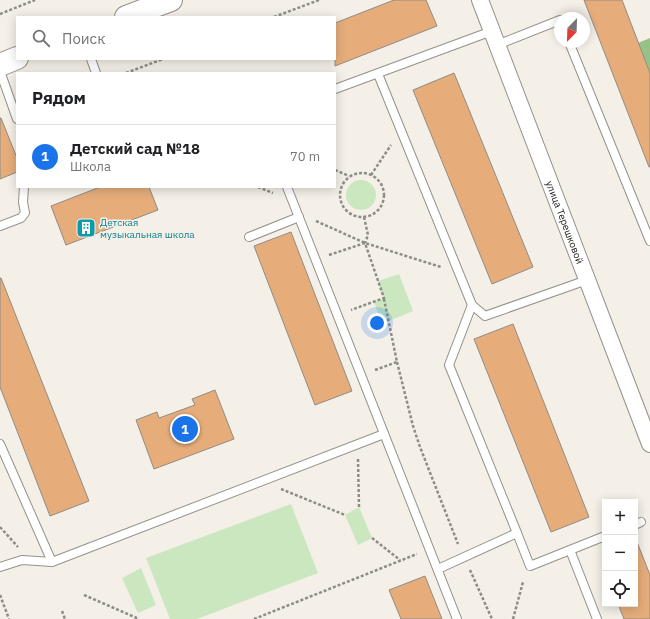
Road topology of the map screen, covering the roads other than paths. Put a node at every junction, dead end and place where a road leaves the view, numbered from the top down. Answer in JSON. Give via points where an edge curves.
{"nodes":[{"id":1,"x":171,"y":0,"type":"edge"},
{"id":2,"x":480,"y":0,"type":"edge"},
{"id":3,"x":129,"y":16,"type":"edge"},
{"id":4,"x":554,"y":22,"type":"edge"},
{"id":5,"x":494,"y":38,"type":"junction"},
{"id":6,"x":571,"y":48,"type":"edge"},
{"id":7,"x":16,"y":58,"type":"edge"},
{"id":8,"x":91,"y":60,"type":"edge"},
{"id":9,"x":0,"y":64,"type":"edge"},
{"id":10,"x":0,"y":72,"type":"edge"},
{"id":11,"x":96,"y":72,"type":"edge"},
{"id":12,"x":378,"y":74,"type":"junction"},
{"id":13,"x":336,"y":89,"type":"edge"},
{"id":14,"x":16,"y":116,"type":"edge"},
{"id":15,"x":24,"y":188,"type":"edge"},
{"id":16,"x":287,"y":188,"type":"edge"},
{"id":17,"x":298,"y":215,"type":"junction"},
{"id":18,"x":0,"y":226,"type":"edge"},
{"id":19,"x":249,"y":237,"type":"dead end"},
{"id":20,"x":650,"y":241,"type":"edge"},
{"id":21,"x":587,"y":280,"type":"junction"},
{"id":22,"x":472,"y":305,"type":"junction"},
{"id":23,"x":384,"y":434,"type":"junction"},
{"id":24,"x":650,"y":442,"type":"edge"},
{"id":25,"x":0,"y":444,"type":"edge"},
{"id":26,"x":517,"y":533,"type":"junction"},
{"id":27,"x":602,"y":537,"type":"edge"},
{"id":28,"x":570,"y":550,"type":"junction"},
{"id":29,"x":52,"y":562,"type":"junction"},
{"id":30,"x":0,"y":567,"type":"edge"},
{"id":31,"x":438,"y":569,"type":"junction"},
{"id":32,"x":457,"y":619,"type":"edge"},
{"id":33,"x":597,"y":619,"type":"edge"}],
"edges":[{"from":1,"to":3,"type":"main road"},
{"from":2,"to":5,"type":"street","name":"улица Терешковой"},
{"from":4,"to":5,"type":"lane"},
{"from":5,"to":12,"type":"lane"},
{"from":5,"to":21,"type":"street","name":"улица Терешковой"},
{"from":6,"to":20,"type":"lane"},
{"from":7,"to":9,"type":"main road"},
{"from":8,"to":11,"type":"lane"},
{"from":10,"to":14,"type":"lane"},
{"from":12,"to":13,"type":"lane"},
{"from":12,"to":22,"type":"lane"},
{"from":15,"to":18,"type":"lane","via":[[25,213],[21,218]]},
{"from":16,"to":17,"type":"lane"},
{"from":17,"to":19,"type":"lane"},
{"from":17,"to":23,"type":"lane"},
{"from":21,"to":22,"type":"lane","via":[[484,316]]},
{"from":21,"to":24,"type":"street","name":"улица Терешковой"},
{"from":22,"to":26,"type":"lane","via":[[449,365]]},
{"from":23,"to":29,"type":"lane"},
{"from":23,"to":31,"type":"lane"},
{"from":25,"to":29,"type":"lane"},
{"from":26,"to":28,"type":"lane","via":[[530,566]]},
{"from":26,"to":31,"type":"lane"},
{"from":27,"to":28,"type":"lane"},
{"from":28,"to":33,"type":"lane"},
{"from":29,"to":30,"type":"lane","via":[[22,560]]},
{"from":31,"to":32,"type":"lane"}]}
